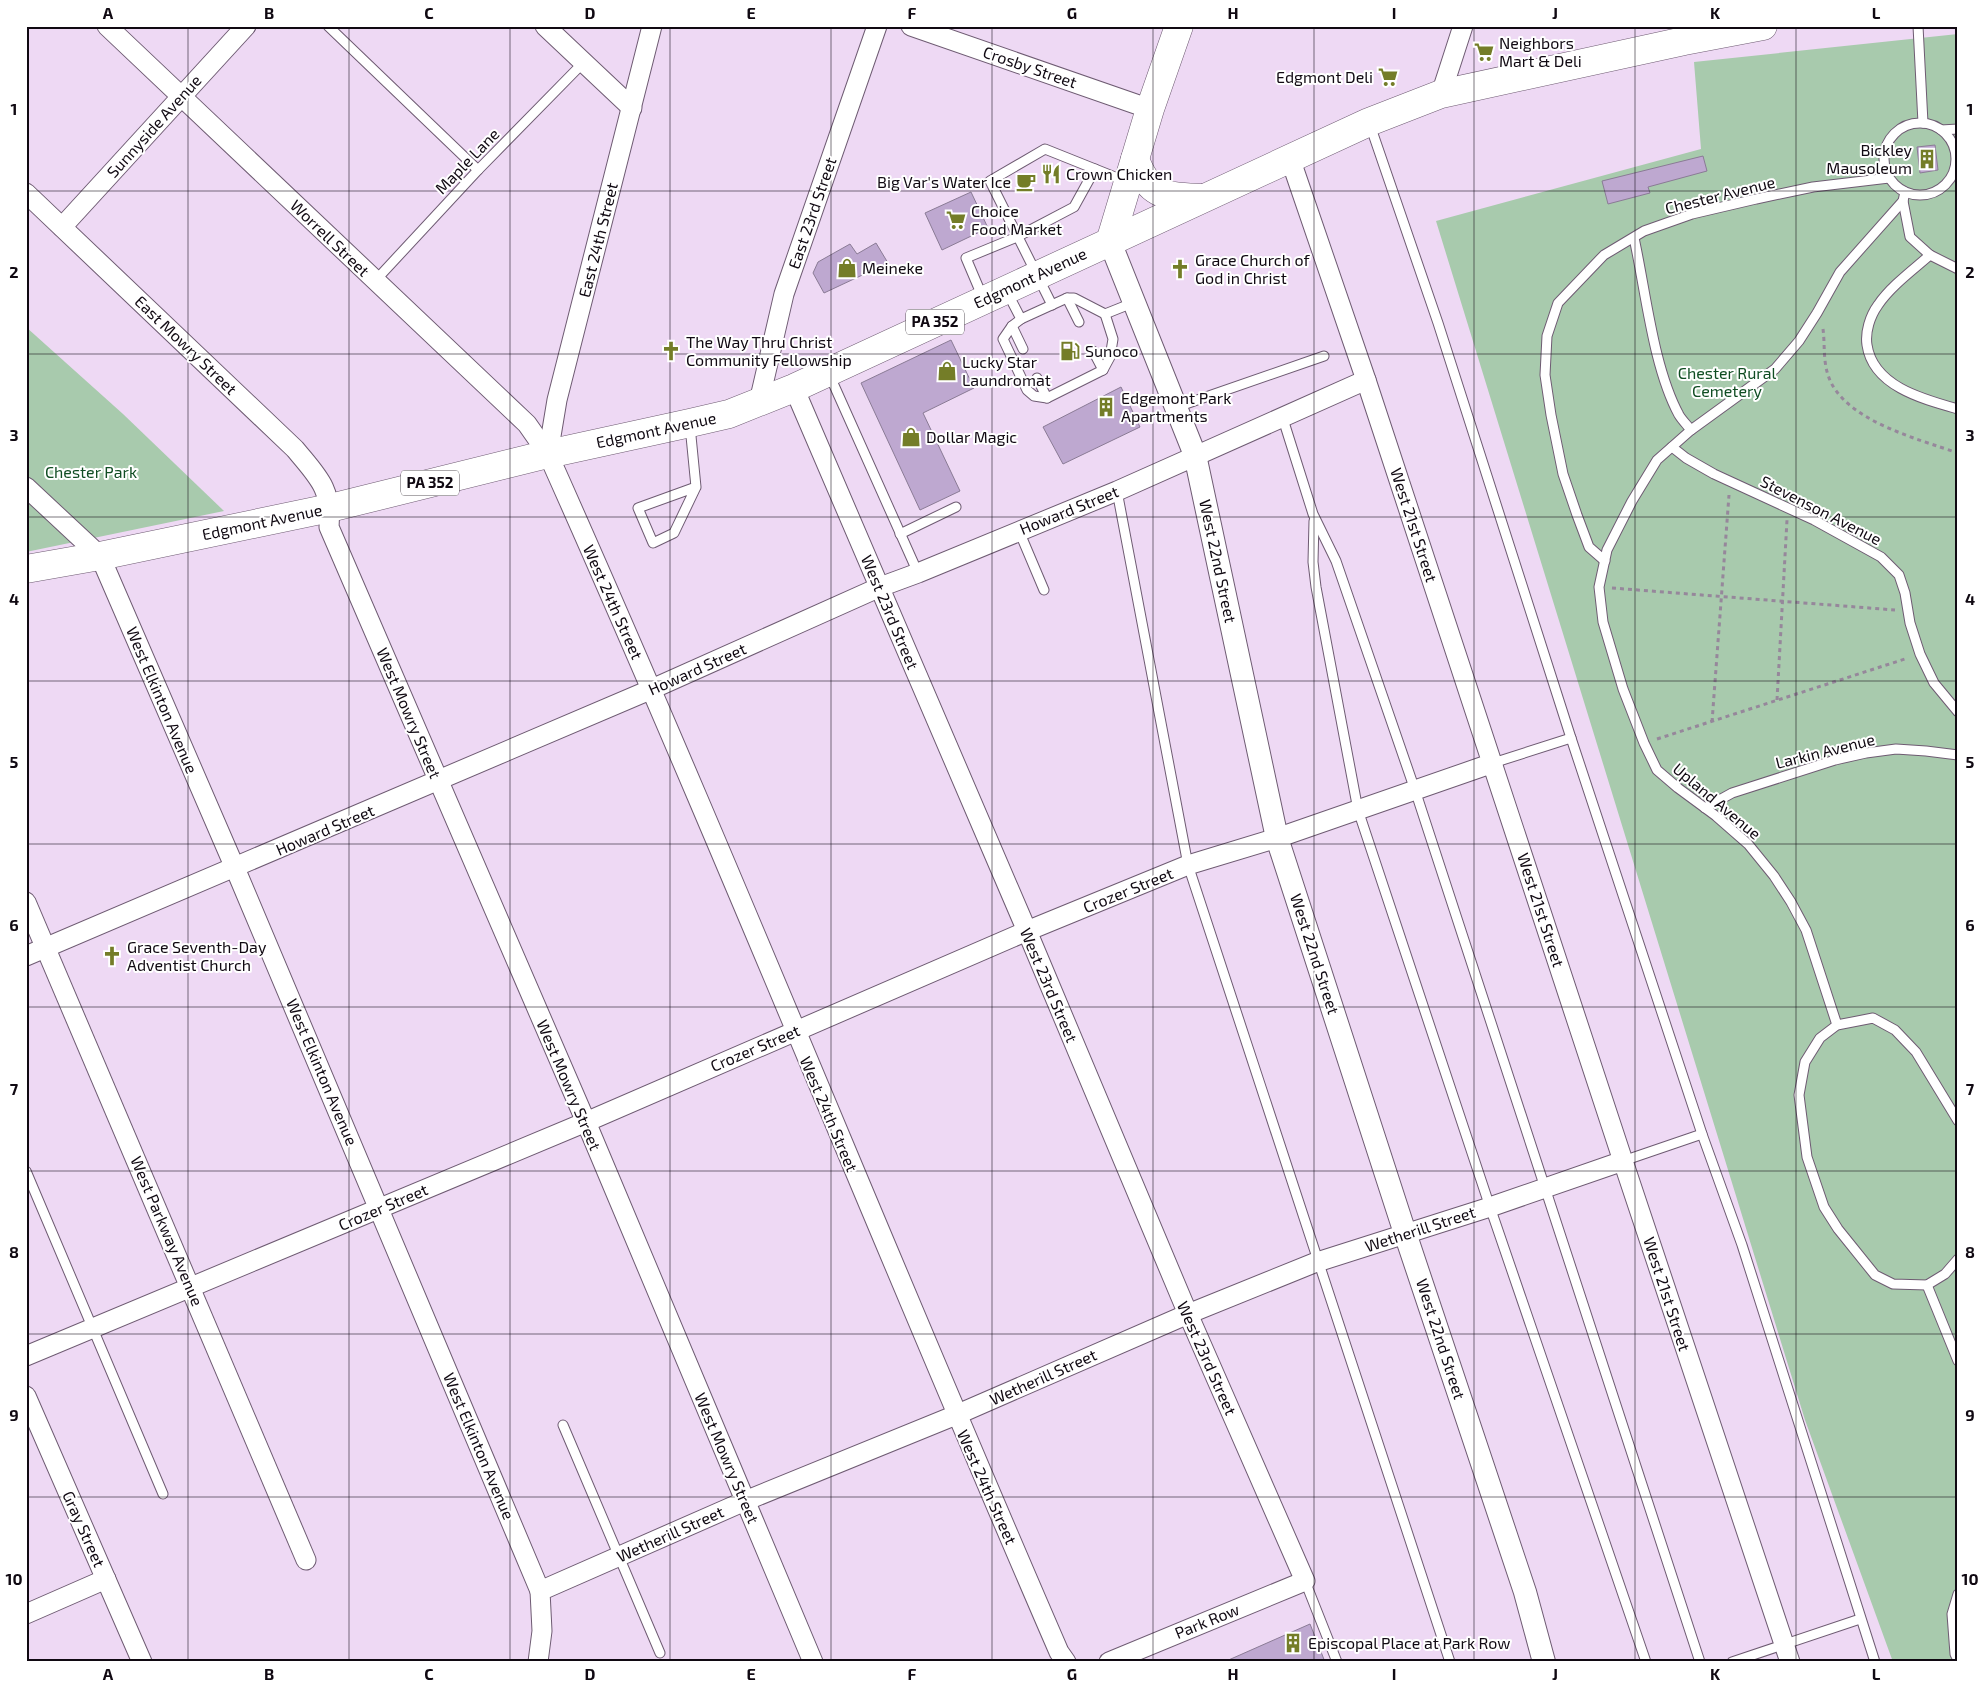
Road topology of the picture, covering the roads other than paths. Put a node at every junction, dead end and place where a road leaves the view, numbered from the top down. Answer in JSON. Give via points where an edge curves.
{"nodes":[{"id":1,"x":108,"y":26,"type":"edge"},
{"id":2,"x":246,"y":26,"type":"edge"},
{"id":3,"x":328,"y":26,"type":"edge"},
{"id":4,"x":545,"y":26,"type":"edge"},
{"id":5,"x":652,"y":26,"type":"edge"},
{"id":6,"x":877,"y":26,"type":"edge"},
{"id":7,"x":911,"y":26,"type":"edge"},
{"id":8,"x":1179,"y":26,"type":"edge"},
{"id":9,"x":1463,"y":26,"type":"edge"},
{"id":10,"x":1763,"y":26,"type":"edge"},
{"id":11,"x":1918,"y":26,"type":"edge"},
{"id":12,"x":583,"y":63,"type":"junction"},
{"id":13,"x":1441,"y":94,"type":"junction"},
{"id":14,"x":182,"y":96,"type":"junction"},
{"id":15,"x":632,"y":108,"type":"junction"},
{"id":16,"x":1150,"y":109,"type":"junction"},
{"id":17,"x":1369,"y":122,"type":"junction"},
{"id":18,"x":1923,"y":123,"type":"junction"},
{"id":19,"x":1958,"y":129,"type":"edge"},
{"id":20,"x":1941,"y":130,"type":"junction"},
{"id":21,"x":1290,"y":158,"type":"junction"},
{"id":22,"x":1094,"y":169,"type":"junction"},
{"id":23,"x":478,"y":170,"type":"junction"},
{"id":24,"x":1131,"y":170,"type":"junction"},
{"id":25,"x":1889,"y":178,"type":"junction"},
{"id":26,"x":26,"y":193,"type":"edge"},
{"id":27,"x":1904,"y":196,"type":"junction"},
{"id":28,"x":1203,"y":198,"type":"junction"},
{"id":29,"x":62,"y":227,"type":"junction"},
{"id":30,"x":1017,"y":237,"type":"junction"},
{"id":31,"x":1634,"y":238,"type":"junction"},
{"id":32,"x":1110,"y":242,"type":"junction"},
{"id":33,"x":1930,"y":255,"type":"junction"},
{"id":34,"x":1958,"y":269,"type":"edge"},
{"id":35,"x":1036,"y":276,"type":"junction"},
{"id":36,"x":375,"y":281,"type":"junction"},
{"id":37,"x":995,"y":295,"type":"junction"},
{"id":38,"x":1067,"y":298,"type":"junction"},
{"id":39,"x":1135,"y":302,"type":"junction"},
{"id":40,"x":1052,"y":305,"type":"junction"},
{"id":41,"x":1105,"y":314,"type":"junction"},
{"id":42,"x":1021,"y":319,"type":"junction"},
{"id":43,"x":1078,"y":322,"type":"dead end"},
{"id":44,"x":1012,"y":326,"type":"junction"},
{"id":45,"x":1023,"y":349,"type":"dead end"},
{"id":46,"x":1093,"y":351,"type":"dead end"},
{"id":47,"x":1324,"y":356,"type":"dead end"},
{"id":48,"x":1103,"y":370,"type":"junction"},
{"id":49,"x":828,"y":372,"type":"junction"},
{"id":50,"x":1036,"y":378,"type":"dead end"},
{"id":51,"x":1366,"y":380,"type":"junction"},
{"id":52,"x":794,"y":388,"type":"junction"},
{"id":53,"x":1047,"y":398,"type":"junction"},
{"id":54,"x":759,"y":402,"type":"junction"},
{"id":55,"x":1177,"y":407,"type":"junction"},
{"id":56,"x":1958,"y":408,"type":"edge"},
{"id":57,"x":1282,"y":418,"type":"junction"},
{"id":58,"x":690,"y":423,"type":"junction"},
{"id":59,"x":1691,"y":430,"type":"junction"},
{"id":60,"x":1672,"y":447,"type":"junction"},
{"id":61,"x":548,"y":454,"type":"junction"},
{"id":62,"x":1196,"y":455,"type":"junction"},
{"id":63,"x":26,"y":487,"type":"edge"},
{"id":64,"x":696,"y":487,"type":"junction"},
{"id":65,"x":1117,"y":491,"type":"junction"},
{"id":66,"x":956,"y":507,"type":"dead end"},
{"id":67,"x":330,"y":508,"type":"junction"},
{"id":68,"x":1313,"y":514,"type":"junction"},
{"id":69,"x":1019,"y":531,"type":"junction"},
{"id":70,"x":900,"y":534,"type":"junction"},
{"id":71,"x":100,"y":556,"type":"junction"},
{"id":72,"x":1605,"y":561,"type":"junction"},
{"id":73,"x":26,"y":569,"type":"edge"},
{"id":74,"x":918,"y":573,"type":"junction"},
{"id":75,"x":880,"y":587,"type":"junction"},
{"id":76,"x":1044,"y":590,"type":"dead end"},
{"id":77,"x":652,"y":689,"type":"junction"},
{"id":78,"x":1958,"y":712,"type":"edge"},
{"id":79,"x":1571,"y":738,"type":"junction"},
{"id":80,"x":1958,"y":755,"type":"edge"},
{"id":81,"x":1493,"y":763,"type":"junction"},
{"id":82,"x":438,"y":781,"type":"junction"},
{"id":83,"x":1415,"y":790,"type":"junction"},
{"id":84,"x":1705,"y":808,"type":"junction"},
{"id":85,"x":1358,"y":810,"type":"junction"},
{"id":86,"x":1277,"y":838,"type":"junction"},
{"id":87,"x":1188,"y":865,"type":"junction"},
{"id":88,"x":235,"y":868,"type":"junction"},
{"id":89,"x":26,"y":902,"type":"edge"},
{"id":90,"x":1027,"y":931,"type":"junction"},
{"id":91,"x":46,"y":948,"type":"junction"},
{"id":92,"x":26,"y":956,"type":"edge"},
{"id":93,"x":1838,"y":1025,"type":"junction"},
{"id":94,"x":795,"y":1031,"type":"junction"},
{"id":95,"x":1958,"y":1121,"type":"edge"},
{"id":96,"x":586,"y":1122,"type":"junction"},
{"id":97,"x":1702,"y":1134,"type":"junction"},
{"id":98,"x":1623,"y":1161,"type":"junction"},
{"id":99,"x":26,"y":1171,"type":"edge"},
{"id":100,"x":1544,"y":1188,"type":"junction"},
{"id":101,"x":1490,"y":1207,"type":"junction"},
{"id":102,"x":380,"y":1208,"type":"junction"},
{"id":103,"x":1406,"y":1234,"type":"junction"},
{"id":104,"x":1958,"y":1259,"type":"edge"},
{"id":105,"x":1319,"y":1262,"type":"junction"},
{"id":106,"x":1927,"y":1285,"type":"junction"},
{"id":107,"x":190,"y":1287,"type":"junction"},
{"id":108,"x":1188,"y":1314,"type":"junction"},
{"id":109,"x":92,"y":1329,"type":"junction"},
{"id":110,"x":26,"y":1356,"type":"edge"},
{"id":111,"x":1958,"y":1361,"type":"edge"},
{"id":112,"x":26,"y":1396,"type":"edge"},
{"id":113,"x":956,"y":1415,"type":"junction"},
{"id":114,"x":563,"y":1425,"type":"dead end"},
{"id":115,"x":163,"y":1494,"type":"dead end"},
{"id":116,"x":745,"y":1501,"type":"junction"},
{"id":117,"x":620,"y":1557,"type":"junction"},
{"id":118,"x":306,"y":1560,"type":"dead end"},
{"id":119,"x":106,"y":1579,"type":"junction"},
{"id":120,"x":1305,"y":1581,"type":"junction"},
{"id":121,"x":540,"y":1591,"type":"junction"},
{"id":122,"x":1958,"y":1594,"type":"edge"},
{"id":123,"x":26,"y":1614,"type":"edge"},
{"id":124,"x":1860,"y":1619,"type":"junction"},
{"id":125,"x":660,"y":1653,"type":"dead end"},
{"id":126,"x":1787,"y":1653,"type":"edge"},
{"id":127,"x":1958,"y":1660,"type":"edge"},
{"id":128,"x":142,"y":1662,"type":"edge"},
{"id":129,"x":538,"y":1662,"type":"edge"},
{"id":130,"x":813,"y":1662,"type":"edge"},
{"id":131,"x":1066,"y":1662,"type":"edge"},
{"id":132,"x":1109,"y":1662,"type":"edge"},
{"id":133,"x":1337,"y":1662,"type":"edge"},
{"id":134,"x":1450,"y":1662,"type":"edge"},
{"id":135,"x":1544,"y":1662,"type":"edge"},
{"id":136,"x":1646,"y":1662,"type":"edge"},
{"id":137,"x":1700,"y":1662,"type":"edge"},
{"id":138,"x":1732,"y":1662,"type":"edge"},
{"id":139,"x":1875,"y":1662,"type":"edge"}],
"edges":[{"from":1,"to":14,"type":"street","name":"Worrell Street"},
{"from":2,"to":14,"type":"street","name":"Sunnyside Avenue"},
{"from":3,"to":23,"type":"lane"},
{"from":4,"to":12,"type":"street"},
{"from":5,"to":15,"type":"street","name":"East 24th Street"},
{"from":6,"to":54,"type":"street","name":"East 23rd Street","via":[[784,294]]},
{"from":7,"to":16,"type":"street","name":"Crosby Street"},
{"from":8,"to":16,"type":"main road"},
{"from":9,"to":13,"type":"street"},
{"from":10,"to":13,"type":"main road","name":"Edgmont Avenue","number":"PA 352"},
{"from":11,"to":18,"type":"lane"},
{"from":12,"to":15,"type":"street"},
{"from":12,"to":23,"type":"lane","name":"Maple Lane"},
{"from":13,"to":17,"type":"main road","name":"Edgmont Avenue","number":"PA 352"},
{"from":14,"to":29,"type":"street","name":"Sunnyside Avenue"},
{"from":14,"to":36,"type":"street","name":"Worrell Street"},
{"from":15,"to":61,"type":"street","name":"East 24th Street","via":[[557,400]]},
{"from":16,"to":24,"type":"main road"},
{"from":17,"to":21,"type":"main road","name":"Edgmont Avenue","number":"PA 352"},
{"from":17,"to":79,"type":"lane","via":[[1438,323]]},
{"from":18,"to":20,"type":"lane"},
{"from":18,"to":25,"type":"lane","via":[[1901,128],[1886,145],[1884,162]]},
{"from":19,"to":20,"type":"lane"},
{"from":20,"to":27,"type":"lane","via":[[1954,149],[1954,172],[1939,190]]},
{"from":21,"to":28,"type":"main road","name":"Edgmont Avenue","number":"PA 352"},
{"from":21,"to":51,"type":"street","name":"West 21st Street"},
{"from":22,"to":24,"type":"lane"},
{"from":22,"to":30,"type":"lane","via":[[1074,207]]},
{"from":22,"to":30,"type":"lane","via":[[1045,150],[990,181]]},
{"from":23,"to":36,"type":"lane","name":"Maple Lane"},
{"from":24,"to":28,"type":"main road","via":[[1141,175],[1154,189],[1172,196]]},
{"from":24,"to":32,"type":"main road"},
{"from":25,"to":27,"type":"lane"},
{"from":25,"to":31,"type":"lane","name":"Chester Avenue","via":[[1813,188],[1692,214],[1644,231]]},
{"from":26,"to":29,"type":"street","name":"East Mowry Street"},
{"from":27,"to":33,"type":"lane","via":[[1910,237]]},
{"from":27,"to":59,"type":"lane","name":"Upland Avenue","via":[[1840,272],[1799,342],[1775,369]]},
{"from":28,"to":32,"type":"main road","name":"Edgmont Avenue","number":"PA 352"},
{"from":29,"to":67,"type":"street","name":"East Mowry Street","via":[[295,449],[322,482]]},
{"from":30,"to":35,"type":"lane"},
{"from":30,"to":37,"type":"lane","via":[[966,258]]},
{"from":31,"to":59,"type":"lane","via":[[1669,393],[1680,417]]},
{"from":31,"to":72,"type":"lane","name":"Chester Avenue","via":[[1604,255],[1558,303],[1546,336],[1545,375],[1563,474],[1589,547]]},
{"from":32,"to":35,"type":"main road","name":"Edgmont Avenue","number":"PA 352"},
{"from":32,"to":39,"type":"street","name":"West 22nd Street"},
{"from":33,"to":34,"type":"lane"},
{"from":33,"to":56,"type":"lane","via":[[1878,305],[1866,338],[1869,358],[1880,374],[1898,386],[1922,398]]},
{"from":35,"to":37,"type":"main road","name":"Edgmont Avenue","number":"PA 352"},
{"from":35,"to":40,"type":"lane"},
{"from":36,"to":61,"type":"street","name":"Worrell Street","via":[[527,424]]},
{"from":37,"to":42,"type":"lane"},
{"from":37,"to":49,"type":"main road","name":"Edgmont Avenue","number":"PA 352"},
{"from":38,"to":40,"type":"lane"},
{"from":38,"to":41,"type":"lane","via":[[1074,298]]},
{"from":38,"to":43,"type":"lane"},
{"from":39,"to":41,"type":"lane"},
{"from":39,"to":55,"type":"street","name":"West 22nd Street"},
{"from":40,"to":42,"type":"lane"},
{"from":41,"to":48,"type":"lane","via":[[1113,339],[1110,357]]},
{"from":42,"to":44,"type":"lane"},
{"from":44,"to":45,"type":"lane"},
{"from":44,"to":53,"type":"lane","via":[[1003,339],[1027,390],[1034,396]]},
{"from":46,"to":48,"type":"lane"},
{"from":47,"to":55,"type":"lane"},
{"from":48,"to":53,"type":"lane"},
{"from":49,"to":52,"type":"main road","name":"Edgmont Avenue","number":"PA 352"},
{"from":49,"to":70,"type":"lane"},
{"from":50,"to":53,"type":"lane"},
{"from":51,"to":57,"type":"street","name":"Howard Street"},
{"from":51,"to":81,"type":"street","name":"West 21st Street"},
{"from":52,"to":54,"type":"main road","name":"Edgmont Avenue","number":"PA 352"},
{"from":52,"to":75,"type":"street","name":"West 23rd Street"},
{"from":54,"to":58,"type":"main road","name":"Edgmont Avenue","number":"PA 352","via":[[729,414]]},
{"from":55,"to":62,"type":"street","name":"West 22nd Street"},
{"from":57,"to":62,"type":"street","name":"Howard Street"},
{"from":57,"to":68,"type":"lane"},
{"from":58,"to":61,"type":"main road","name":"Edgmont Avenue","number":"PA 352"},
{"from":58,"to":64,"type":"lane"},
{"from":59,"to":60,"type":"lane","name":"Upland Avenue"},
{"from":60,"to":72,"type":"lane","name":"Upland Avenue","via":[[1657,460],[1632,501],[1607,550]]},
{"from":60,"to":78,"type":"lane","name":"Stevenson Avenue","via":[[1730,482],[1814,520],[1881,557],[1899,575],[1920,654],[1934,682]]},
{"from":61,"to":67,"type":"main road","name":"Edgmont Avenue","number":"PA 352"},
{"from":61,"to":77,"type":"street","name":"West 24th Street"},
{"from":62,"to":65,"type":"street","name":"Howard Street"},
{"from":62,"to":86,"type":"street","name":"West 22nd Street"},
{"from":63,"to":71,"type":"street"},
{"from":64,"to":64,"type":"lane","via":[[638,508],[653,543],[674,533]]},
{"from":65,"to":69,"type":"street","name":"Howard Street"},
{"from":65,"to":87,"type":"lane"},
{"from":66,"to":70,"type":"lane"},
{"from":67,"to":71,"type":"main road","name":"Edgmont Avenue","number":"PA 352"},
{"from":67,"to":82,"type":"street","name":"West Mowry Street","via":[[329,527]]},
{"from":68,"to":83,"type":"lane","via":[[1336,561]]},
{"from":68,"to":85,"type":"lane","via":[[1316,587]]},
{"from":69,"to":74,"type":"street","name":"Howard Street"},
{"from":69,"to":76,"type":"lane"},
{"from":70,"to":74,"type":"lane"},
{"from":71,"to":73,"type":"main road","name":"Edgmont Avenue","number":"PA 352"},
{"from":71,"to":88,"type":"street","name":"West Elkinton Avenue"},
{"from":72,"to":84,"type":"lane","name":"Upland Avenue","via":[[1599,587],[1603,622],[1623,689],[1644,743],[1657,770]]},
{"from":74,"to":75,"type":"street","name":"Howard Street"},
{"from":75,"to":77,"type":"street","name":"Howard Street"},
{"from":75,"to":90,"type":"street","name":"West 23rd Street"},
{"from":77,"to":82,"type":"street","name":"Howard Street"},
{"from":77,"to":94,"type":"street","name":"West 24th Street"},
{"from":79,"to":81,"type":"lane"},
{"from":79,"to":97,"type":"lane"},
{"from":80,"to":84,"type":"lane","name":"Larkin Avenue","via":[[1896,749],[1866,753],[1732,793]]},
{"from":81,"to":83,"type":"street","name":"Crozer Street"},
{"from":81,"to":98,"type":"street","name":"West 21st Street"},
{"from":82,"to":88,"type":"street","name":"Howard Street"},
{"from":82,"to":96,"type":"street","name":"West Mowry Street"},
{"from":83,"to":85,"type":"street","name":"Crozer Street"},
{"from":83,"to":100,"type":"lane"},
{"from":84,"to":93,"type":"lane","name":"Upland Avenue","via":[[1748,844],[1791,902],[1806,930]]},
{"from":85,"to":86,"type":"street","name":"Crozer Street"},
{"from":85,"to":101,"type":"lane"},
{"from":86,"to":87,"type":"street","name":"Crozer Street"},
{"from":86,"to":103,"type":"street","name":"West 22nd Street"},
{"from":87,"to":90,"type":"street","name":"Crozer Street"},
{"from":87,"to":105,"type":"lane"},
{"from":88,"to":91,"type":"street","name":"Howard Street"},
{"from":88,"to":102,"type":"street","name":"West Elkinton Avenue"},
{"from":89,"to":91,"type":"street","name":"West Parkway Avenue"},
{"from":90,"to":94,"type":"street","name":"Crozer Street"},
{"from":90,"to":108,"type":"street","name":"West 23rd Street"},
{"from":91,"to":92,"type":"street","name":"Howard Street"},
{"from":91,"to":107,"type":"street","name":"West Parkway Avenue"},
{"from":93,"to":95,"type":"lane","via":[[1873,1018],[1895,1030],[1916,1052]]},
{"from":93,"to":106,"type":"lane","via":[[1820,1038],[1805,1062],[1800,1095],[1807,1157],[1815,1184],[1838,1229],[1875,1275],[1893,1284]]},
{"from":94,"to":96,"type":"street","name":"Crozer Street"},
{"from":94,"to":113,"type":"street","name":"West 24th Street"},
{"from":96,"to":102,"type":"street","name":"Crozer Street"},
{"from":96,"to":116,"type":"street","name":"West Mowry Street"},
{"from":97,"to":98,"type":"lane"},
{"from":97,"to":124,"type":"lane","via":[[1742,1244]]},
{"from":98,"to":100,"type":"street","name":"Wetherill Street"},
{"from":98,"to":126,"type":"street","name":"West 21st Street"},
{"from":99,"to":109,"type":"lane"},
{"from":100,"to":101,"type":"street","name":"Wetherill Street"},
{"from":100,"to":137,"type":"lane"},
{"from":101,"to":103,"type":"street","name":"Wetherill Street"},
{"from":101,"to":136,"type":"lane"},
{"from":102,"to":107,"type":"street","name":"Crozer Street"},
{"from":102,"to":121,"type":"street","name":"West Elkinton Avenue"},
{"from":103,"to":105,"type":"street","name":"Wetherill Street"},
{"from":103,"to":135,"type":"street","name":"West 22nd Street","via":[[1525,1592]]},
{"from":104,"to":106,"type":"lane","via":[[1945,1274]]},
{"from":105,"to":108,"type":"street","name":"Wetherill Street"},
{"from":105,"to":134,"type":"lane"},
{"from":106,"to":111,"type":"lane"},
{"from":107,"to":109,"type":"street","name":"Crozer Street"},
{"from":107,"to":118,"type":"street","name":"West Parkway Avenue"},
{"from":108,"to":113,"type":"street","name":"Wetherill Street"},
{"from":108,"to":120,"type":"street","name":"West 23rd Street"},
{"from":109,"to":110,"type":"street","name":"Crozer Street"},
{"from":109,"to":115,"type":"lane"},
{"from":112,"to":119,"type":"street","name":"Gray Street"},
{"from":113,"to":116,"type":"street","name":"Wetherill Street"},
{"from":113,"to":131,"type":"street","name":"West 24th Street"},
{"from":114,"to":117,"type":"lane"},
{"from":116,"to":117,"type":"street","name":"Wetherill Street"},
{"from":116,"to":130,"type":"street","name":"West Mowry Street"},
{"from":117,"to":121,"type":"street","name":"Wetherill Street"},
{"from":117,"to":125,"type":"lane"},
{"from":119,"to":123,"type":"street"},
{"from":119,"to":128,"type":"street","name":"Gray Street"},
{"from":120,"to":132,"type":"street","name":"Park Row"},
{"from":120,"to":133,"type":"lane"},
{"from":121,"to":129,"type":"street","via":[[542,1631]]},
{"from":122,"to":127,"type":"lane","via":[[1952,1614]]},
{"from":124,"to":126,"type":"lane"},
{"from":124,"to":139,"type":"lane"},
{"from":126,"to":138,"type":"lane"}]}
